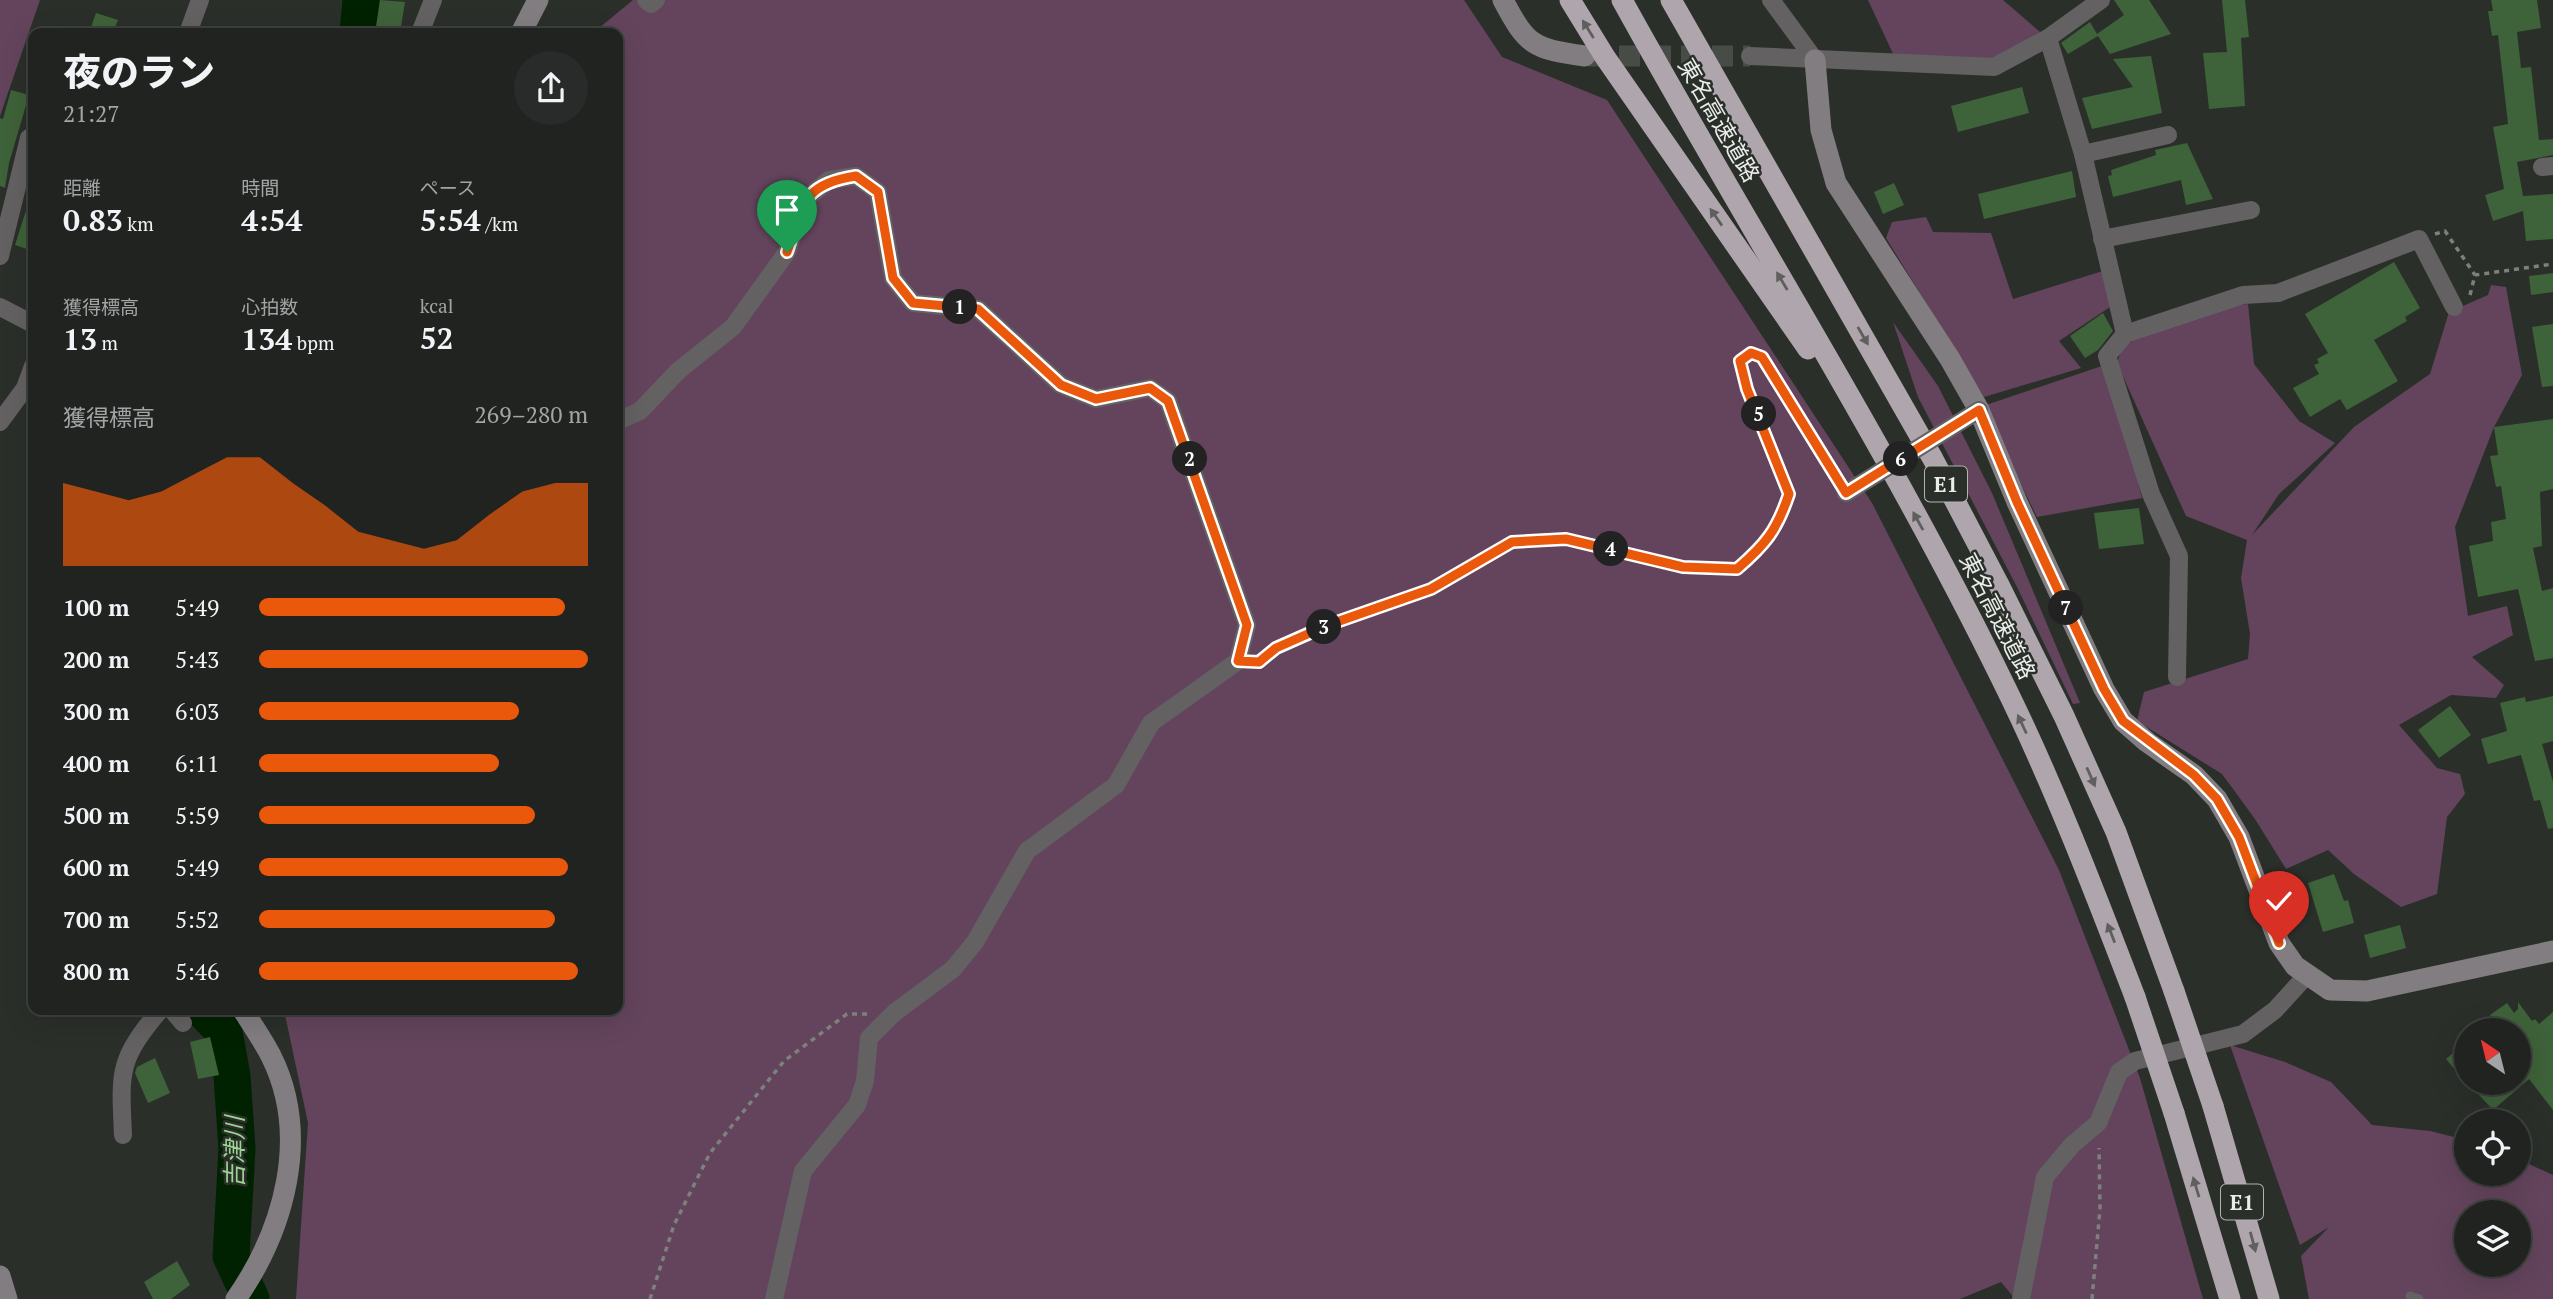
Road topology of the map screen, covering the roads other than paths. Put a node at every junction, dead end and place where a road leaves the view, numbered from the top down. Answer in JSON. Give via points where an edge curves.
{"nodes":[{"id":1,"x":200,"y":0,"type":"edge"},
{"id":2,"x":433,"y":0,"type":"edge"},
{"id":3,"x":538,"y":0,"type":"edge"},
{"id":4,"x":646,"y":0,"type":"edge"},
{"id":5,"x":656,"y":0,"type":"edge"},
{"id":6,"x":1503,"y":0,"type":"edge"},
{"id":7,"x":1570,"y":0,"type":"edge"},
{"id":8,"x":1622,"y":0,"type":"edge"},
{"id":9,"x":1671,"y":0,"type":"edge"},
{"id":10,"x":1683,"y":0,"type":"edge"},
{"id":11,"x":1771,"y":0,"type":"edge"},
{"id":12,"x":2101,"y":0,"type":"edge"},
{"id":13,"x":190,"y":28,"type":"edge"},
{"id":14,"x":422,"y":28,"type":"edge"},
{"id":15,"x":524,"y":28,"type":"edge"},
{"id":16,"x":2048,"y":38,"type":"junction"},
{"id":17,"x":1585,"y":56,"type":"tunnel mouth"},
{"id":18,"x":1750,"y":56,"type":"tunnel mouth"},
{"id":19,"x":1815,"y":60,"type":"junction"},
{"id":20,"x":1728,"y":101,"type":"junction"},
{"id":21,"x":2168,"y":135,"type":"dead end"},
{"id":22,"x":28,"y":142,"type":"edge"},
{"id":23,"x":2083,"y":154,"type":"junction"},
{"id":24,"x":2251,"y":210,"type":"dead end"},
{"id":25,"x":2102,"y":239,"type":"junction"},
{"id":26,"x":0,"y":256,"type":"edge"},
{"id":27,"x":0,"y":307,"type":"edge"},
{"id":28,"x":2454,"y":307,"type":"road end"},
{"id":29,"x":28,"y":321,"type":"edge"},
{"id":30,"x":2125,"y":334,"type":"junction"},
{"id":31,"x":28,"y":378,"type":"edge"},
{"id":32,"x":1979,"y":410,"type":"junction"},
{"id":33,"x":623,"y":419,"type":"edge"},
{"id":34,"x":0,"y":422,"type":"edge"},
{"id":35,"x":1881,"y":455,"type":"junction"},
{"id":36,"x":1846,"y":493,"type":"road end"},
{"id":37,"x":2177,"y":677,"type":"dead end"},
{"id":38,"x":2553,"y":951,"type":"edge"},
{"id":39,"x":2306,"y":976,"type":"junction"},
{"id":40,"x":156,"y":1015,"type":"edge"},
{"id":41,"x":246,"y":1015,"type":"edge"},
{"id":42,"x":123,"y":1135,"type":"dead end"},
{"id":43,"x":0,"y":1276,"type":"edge"},
{"id":44,"x":7,"y":1299,"type":"edge"},
{"id":45,"x":236,"y":1299,"type":"edge"},
{"id":46,"x":774,"y":1299,"type":"edge"},
{"id":47,"x":2021,"y":1299,"type":"edge"},
{"id":48,"x":2230,"y":1299,"type":"edge"},
{"id":49,"x":2269,"y":1299,"type":"edge"}],
"edges":[{"from":1,"to":13,"type":"street"},
{"from":2,"to":14,"type":"street"},
{"from":3,"to":15,"type":"street"},
{"from":4,"to":5,"type":"street","via":[[651,4]]},
{"from":6,"to":17,"type":"street","via":[[1519,31],[1546,51]]},
{"from":35,"to":7,"type":"highway","one_way":true},
{"from":35,"to":8,"type":"highway","name":"東名高速道路","number":"E1","one_way":true},
{"from":9,"to":20,"type":"highway","name":"東名高速道路","number":"E1"},
{"from":10,"to":20,"type":"highway"},
{"from":11,"to":19,"type":"street"},
{"from":12,"to":16,"type":"street"},
{"from":16,"to":19,"type":"street","via":[[1994,67]]},
{"from":16,"to":23,"type":"street"},
{"from":18,"to":19,"type":"street"},
{"from":19,"to":32,"type":"street","via":[[1821,130],[1836,183]]},
{"from":20,"to":49,"type":"highway","name":"東名高速道路","number":"E1","one_way":true,"bridge":true,"via":[[1933,459],[2064,716],[2116,831],[2213,1106]]},
{"from":21,"to":23,"type":"street"},
{"from":22,"to":26,"type":"street"},
{"from":23,"to":25,"type":"street"},
{"from":24,"to":25,"type":"street"},
{"from":25,"to":30,"type":"street"},
{"from":27,"to":29,"type":"street"},
{"from":28,"to":30,"type":"street","via":[[2419,239],[2278,293],[2243,295]]},
{"from":30,"to":37,"type":"street","via":[[2107,356],[2151,494],[2179,556]]},
{"from":31,"to":34,"type":"street"},
{"from":32,"to":36,"type":"street","bridge":true},
{"from":32,"to":39,"type":"street","via":[[2104,689],[2123,721],[2194,775],[2217,799],[2239,837],[2279,943]]},
{"from":33,"to":46,"type":"street","via":[[640,411],[678,371],[733,327],[787,252],[805,200],[829,180],[856,176],[878,192],[893,278],[913,303],[978,309],[1061,385],[1096,399],[1150,388],[1168,401],[1247,625],[1238,661],[1151,723],[1116,785],[1027,851],[975,942],[953,968],[869,1038],[865,1081],[857,1105],[803,1171]]},
{"from":48,"to":35,"type":"highway","name":"東名高速道路","number":"E1","one_way":true,"bridge":true,"via":[[2135,997],[2069,826],[1947,571]]},
{"from":38,"to":39,"type":"street","via":[[2367,991],[2330,990]]},
{"from":39,"to":47,"type":"street","via":[[2275,1010],[2243,1034],[2135,1061],[2119,1072],[2098,1123],[2045,1177]]},
{"from":40,"to":42,"type":"street","via":[[133,1042],[120,1079]]},
{"from":41,"to":45,"type":"street","via":[[272,1057],[287,1108],[291,1149],[280,1212]]},
{"from":43,"to":44,"type":"street"}]}
